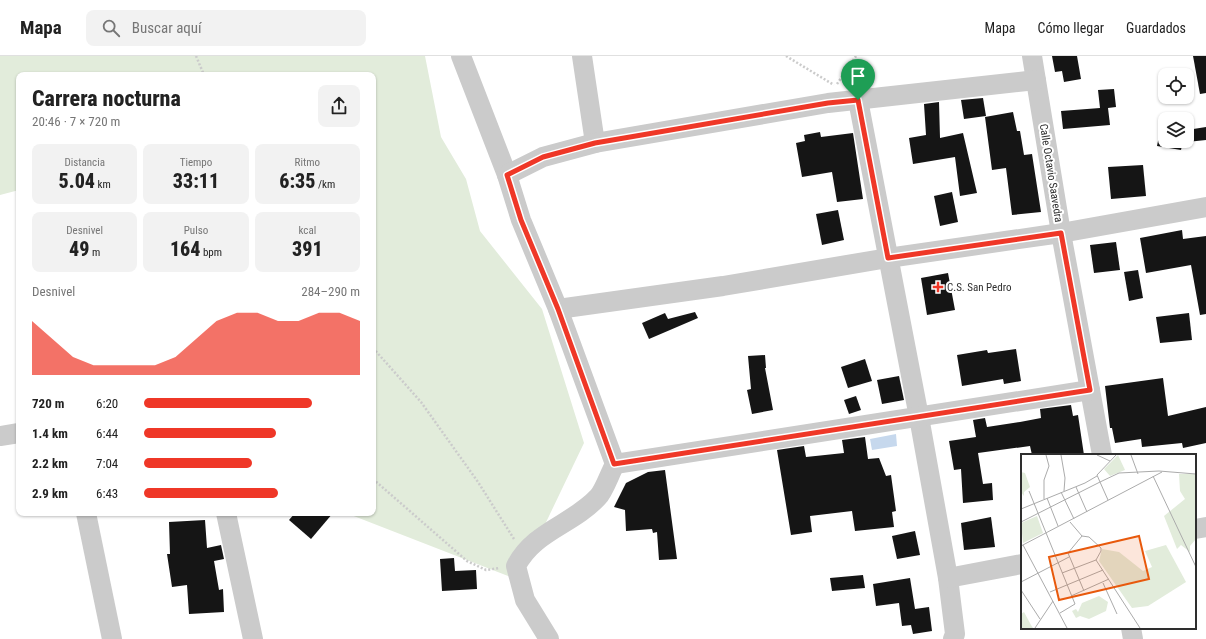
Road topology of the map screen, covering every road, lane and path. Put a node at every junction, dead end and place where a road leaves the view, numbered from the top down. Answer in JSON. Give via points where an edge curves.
{"nodes":[{"id":1,"x":196,"y":56,"type":"edge"},
{"id":2,"x":461,"y":56,"type":"edge"},
{"id":3,"x":582,"y":56,"type":"edge"},
{"id":4,"x":786,"y":56,"type":"edge"},
{"id":5,"x":856,"y":56,"type":"edge"},
{"id":6,"x":1032,"y":56,"type":"edge"},
{"id":7,"x":203,"y":72,"type":"edge"},
{"id":8,"x":1036,"y":80,"type":"junction"},
{"id":9,"x":832,"y":94,"type":"junction"},
{"id":10,"x":858,"y":100,"type":"junction"},
{"id":11,"x":595,"y":143,"type":"junction"},
{"id":12,"x":507,"y":175,"type":"junction"},
{"id":13,"x":1206,"y":207,"type":"edge"},
{"id":14,"x":1061,"y":233,"type":"junction"},
{"id":15,"x":888,"y":258,"type":"junction"},
{"id":16,"x":558,"y":309,"type":"junction"},
{"id":17,"x":376,"y":351,"type":"edge"},
{"id":18,"x":1090,"y":390,"type":"junction"},
{"id":19,"x":920,"y":417,"type":"junction"},
{"id":20,"x":16,"y":433,"type":"edge"},
{"id":21,"x":0,"y":436,"type":"edge"},
{"id":22,"x":1102,"y":454,"type":"edge"},
{"id":23,"x":614,"y":464,"type":"junction"},
{"id":24,"x":376,"y":482,"type":"edge"},
{"id":25,"x":87,"y":516,"type":"edge"},
{"id":26,"x":227,"y":516,"type":"edge"},
{"id":27,"x":1206,"y":527,"type":"edge"},
{"id":28,"x":1196,"y":529,"type":"edge"},
{"id":29,"x":520,"y":560,"type":"junction"},
{"id":30,"x":1021,"y":564,"type":"edge"},
{"id":31,"x":948,"y":578,"type":"junction"},
{"id":32,"x":1131,"y":629,"type":"edge"},
{"id":33,"x":112,"y":639,"type":"edge"},
{"id":34,"x":253,"y":639,"type":"edge"},
{"id":35,"x":549,"y":639,"type":"edge"},
{"id":36,"x":953,"y":639,"type":"edge"},
{"id":37,"x":1133,"y":639,"type":"edge"}],
"edges":[{"from":1,"to":7,"type":"path"},
{"from":2,"to":12,"type":"street"},
{"from":3,"to":11,"type":"street"},
{"from":4,"to":9,"type":"path"},
{"from":5,"to":9,"type":"path"},
{"from":6,"to":8,"type":"street","name":"Calle Octavio Saavedra"},
{"from":8,"to":10,"type":"street"},
{"from":8,"to":14,"type":"street","name":"Calle Octavio Saavedra"},
{"from":9,"to":10,"type":"street"},
{"from":9,"to":10,"type":"path"},
{"from":9,"to":11,"type":"street"},
{"from":10,"to":15,"type":"street"},
{"from":11,"to":12,"type":"street","via":[[543,157]]},
{"from":12,"to":16,"type":"street","via":[[521,220]]},
{"from":13,"to":14,"type":"street"},
{"from":14,"to":15,"type":"street"},
{"from":14,"to":18,"type":"street","name":"Calle Octavio Saavedra"},
{"from":15,"to":16,"type":"street","via":[[723,286]]},
{"from":15,"to":19,"type":"street"},
{"from":16,"to":23,"type":"street"},
{"from":17,"to":29,"type":"path","via":[[421,402],[478,482]]},
{"from":18,"to":19,"type":"street"},
{"from":18,"to":22,"type":"street","name":"Calle Octavio Saavedra"},
{"from":19,"to":23,"type":"street"},
{"from":19,"to":31,"type":"street"},
{"from":20,"to":21,"type":"street"},
{"from":23,"to":29,"type":"street","via":[[600,496],[561,526],[538,539]]},
{"from":24,"to":29,"type":"path","via":[[467,561],[486,570]]},
{"from":25,"to":33,"type":"street"},
{"from":26,"to":34,"type":"street"},
{"from":27,"to":28,"type":"street"},
{"from":29,"to":35,"type":"street","via":[[524,600]]},
{"from":30,"to":31,"type":"street"},
{"from":31,"to":36,"type":"street","via":[[955,634]]},
{"from":32,"to":37,"type":"street"}]}
